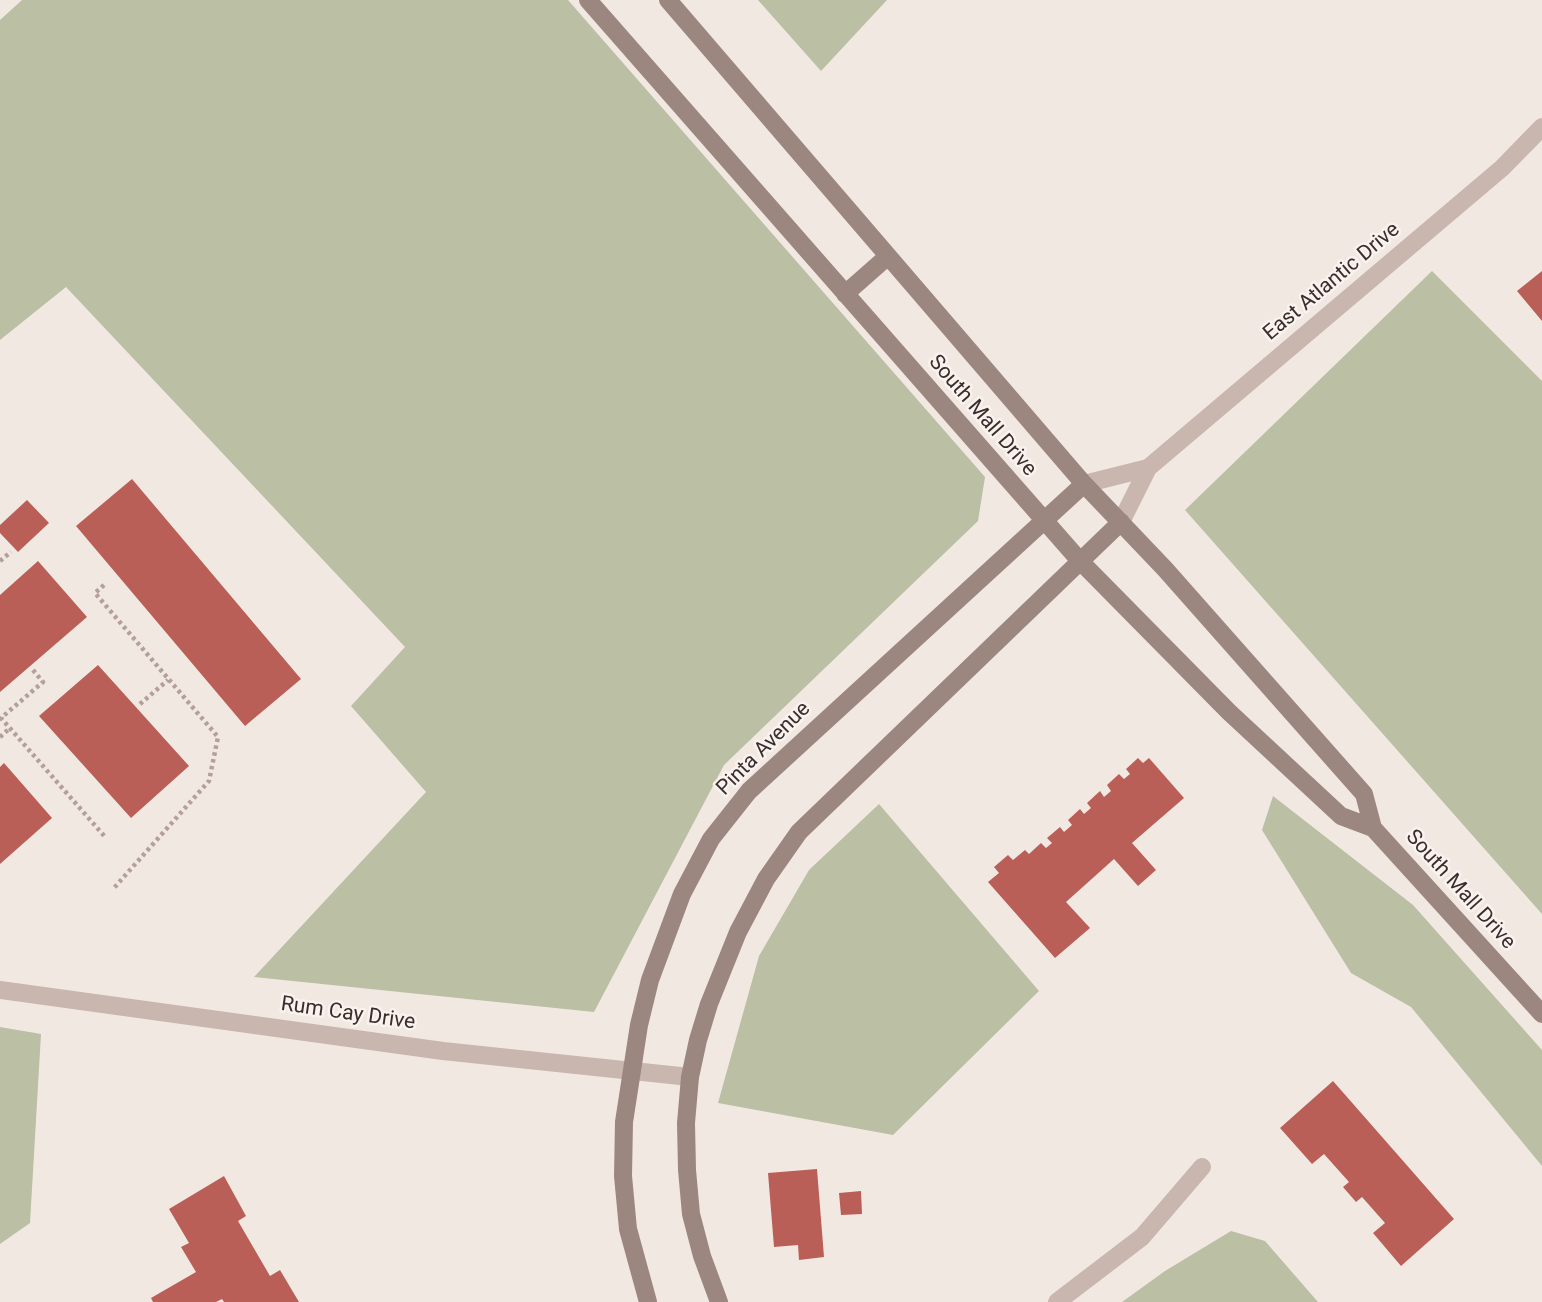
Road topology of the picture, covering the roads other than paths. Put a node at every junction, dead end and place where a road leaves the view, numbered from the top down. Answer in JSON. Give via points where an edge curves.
{"nodes":[{"id":1,"x":588,"y":0,"type":"edge"},
{"id":2,"x":668,"y":0,"type":"edge"},
{"id":3,"x":1542,"y":127,"type":"edge"},
{"id":4,"x":887,"y":257,"type":"junction"},
{"id":5,"x":845,"y":295,"type":"junction"},
{"id":6,"x":1147,"y":468,"type":"junction"},
{"id":7,"x":1084,"y":484,"type":"junction"},
{"id":8,"x":1042,"y":520,"type":"junction"},
{"id":9,"x":1121,"y":522,"type":"junction"},
{"id":10,"x":1080,"y":561,"type":"junction"},
{"id":11,"x":1373,"y":828,"type":"junction"},
{"id":12,"x":0,"y":990,"type":"edge"},
{"id":13,"x":1542,"y":1014,"type":"edge"},
{"id":14,"x":631,"y":1070,"type":"junction"},
{"id":15,"x":690,"y":1077,"type":"junction"},
{"id":16,"x":1202,"y":1167,"type":"dead end"},
{"id":17,"x":649,"y":1302,"type":"edge"},
{"id":18,"x":719,"y":1302,"type":"edge"},
{"id":19,"x":1058,"y":1302,"type":"edge"}],
"edges":[{"from":1,"to":5,"type":"street","name":"South Mall Drive"},
{"from":2,"to":4,"type":"street","name":"South Mall Drive"},
{"from":3,"to":6,"type":"street","name":"East Atlantic Drive","via":[[1502,168]]},
{"from":4,"to":5,"type":"street"},
{"from":4,"to":7,"type":"street","name":"South Mall Drive"},
{"from":5,"to":8,"type":"street","name":"South Mall Drive"},
{"from":6,"to":7,"type":"street","name":"East Atlantic Drive"},
{"from":6,"to":9,"type":"street","name":"East Atlantic Drive"},
{"from":7,"to":8,"type":"street","name":"Pinta Avenue"},
{"from":7,"to":9,"type":"street","name":"South Mall Drive"},
{"from":8,"to":10,"type":"street","name":"South Mall Drive"},
{"from":8,"to":14,"type":"street","name":"Pinta Avenue","via":[[749,791],[711,839],[682,894],[650,980]]},
{"from":9,"to":10,"type":"street"},
{"from":9,"to":11,"type":"street","name":"South Mall Drive","via":[[1364,794]]},
{"from":10,"to":11,"type":"street","name":"South Mall Drive","via":[[1229,712],[1341,816]]},
{"from":10,"to":15,"type":"street","via":[[799,832],[766,879],[738,932],[709,1003]]},
{"from":11,"to":13,"type":"street","name":"South Mall Drive"},
{"from":12,"to":14,"type":"street","name":"Rum Cay Drive","via":[[443,1051]]},
{"from":14,"to":15,"type":"street","name":"Rum Cay Drive"},
{"from":14,"to":17,"type":"street","name":"Pinta Avenue","via":[[623,1177],[628,1229]]},
{"from":15,"to":18,"type":"street","via":[[687,1146],[691,1214]]},
{"from":16,"to":19,"type":"street","via":[[1142,1237]]}]}
